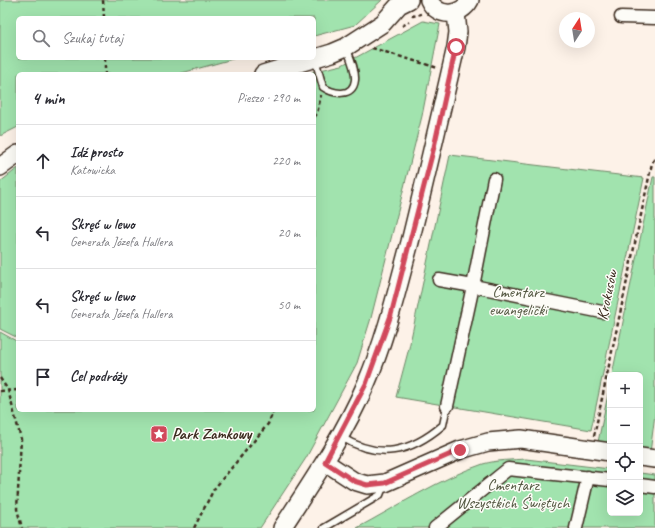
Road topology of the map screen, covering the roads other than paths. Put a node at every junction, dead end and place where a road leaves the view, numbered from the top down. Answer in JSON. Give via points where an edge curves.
{"nodes":[{"id":1,"x":409,"y":0,"type":"edge"},
{"id":2,"x":470,"y":0,"type":"edge"},
{"id":3,"x":430,"y":2,"type":"edge"},
{"id":4,"x":456,"y":13,"type":"junction"},
{"id":5,"x":621,"y":16,"type":"dead end"},
{"id":6,"x":655,"y":18,"type":"edge"},
{"id":7,"x":383,"y":23,"type":"junction"},
{"id":8,"x":346,"y":47,"type":"junction"},
{"id":9,"x":316,"y":59,"type":"edge"},
{"id":10,"x":312,"y":60,"type":"edge"},
{"id":11,"x":315,"y":60,"type":"edge"},
{"id":12,"x":270,"y":72,"type":"edge"},
{"id":13,"x":16,"y":155,"type":"edge"},
{"id":14,"x":0,"y":166,"type":"edge"},
{"id":15,"x":494,"y":179,"type":"dead end"},
{"id":16,"x":439,"y":280,"type":"dead end"},
{"id":17,"x":473,"y":286,"type":"junction"},
{"id":18,"x":602,"y":312,"type":"dead end"},
{"id":19,"x":447,"y":406,"type":"joint"},
{"id":20,"x":339,"y":436,"type":"junction"},
{"id":21,"x":607,"y":452,"type":"edge"},
{"id":22,"x":643,"y":457,"type":"edge"},
{"id":23,"x":655,"y":459,"type":"edge"},
{"id":24,"x":325,"y":462,"type":"junction"},
{"id":25,"x":588,"y":477,"type":"junction"},
{"id":26,"x":607,"y":480,"type":"edge"},
{"id":27,"x":385,"y":483,"type":"junction"},
{"id":28,"x":643,"y":485,"type":"edge"},
{"id":29,"x":655,"y":487,"type":"edge"},
{"id":30,"x":282,"y":528,"type":"edge"},
{"id":31,"x":324,"y":528,"type":"edge"},
{"id":32,"x":435,"y":528,"type":"edge"},
{"id":33,"x":576,"y":528,"type":"edge"}],
"edges":[{"from":1,"to":7,"type":"street","via":[[399,6]]},
{"from":2,"to":4,"type":"street"},
{"from":3,"to":4,"type":"street","via":[[442,13]]},
{"from":3,"to":7,"type":"street"},
{"from":4,"to":20,"type":"street","via":[[456,47],[434,147],[391,315],[366,384]]},
{"from":5,"to":6,"type":"street"},
{"from":7,"to":8,"type":"street"},
{"from":8,"to":9,"type":"street"},
{"from":8,"to":11,"type":"lane","via":[[355,75],[352,88],[346,92],[338,93],[323,87]]},
{"from":10,"to":12,"type":"street"},
{"from":13,"to":14,"type":"street"},
{"from":15,"to":17,"type":"street"},
{"from":16,"to":17,"type":"street"},
{"from":17,"to":18,"type":"street"},
{"from":17,"to":19,"type":"street"},
{"from":19,"to":20,"type":"lane","via":[[443,425],[417,444],[401,449],[385,452],[371,450],[359,447]]},
{"from":20,"to":24,"type":"street"},
{"from":21,"to":27,"type":"street","via":[[521,439],[488,442],[460,450]]},
{"from":22,"to":23,"type":"street"},
{"from":24,"to":27,"type":"street","via":[[354,481],[367,485]]},
{"from":24,"to":30,"type":"street"},
{"from":25,"to":26,"type":"street"},
{"from":25,"to":32,"type":"street","via":[[508,469]]},
{"from":25,"to":33,"type":"street"},
{"from":27,"to":31,"type":"lane","via":[[380,495]]},
{"from":28,"to":29,"type":"street"}]}
